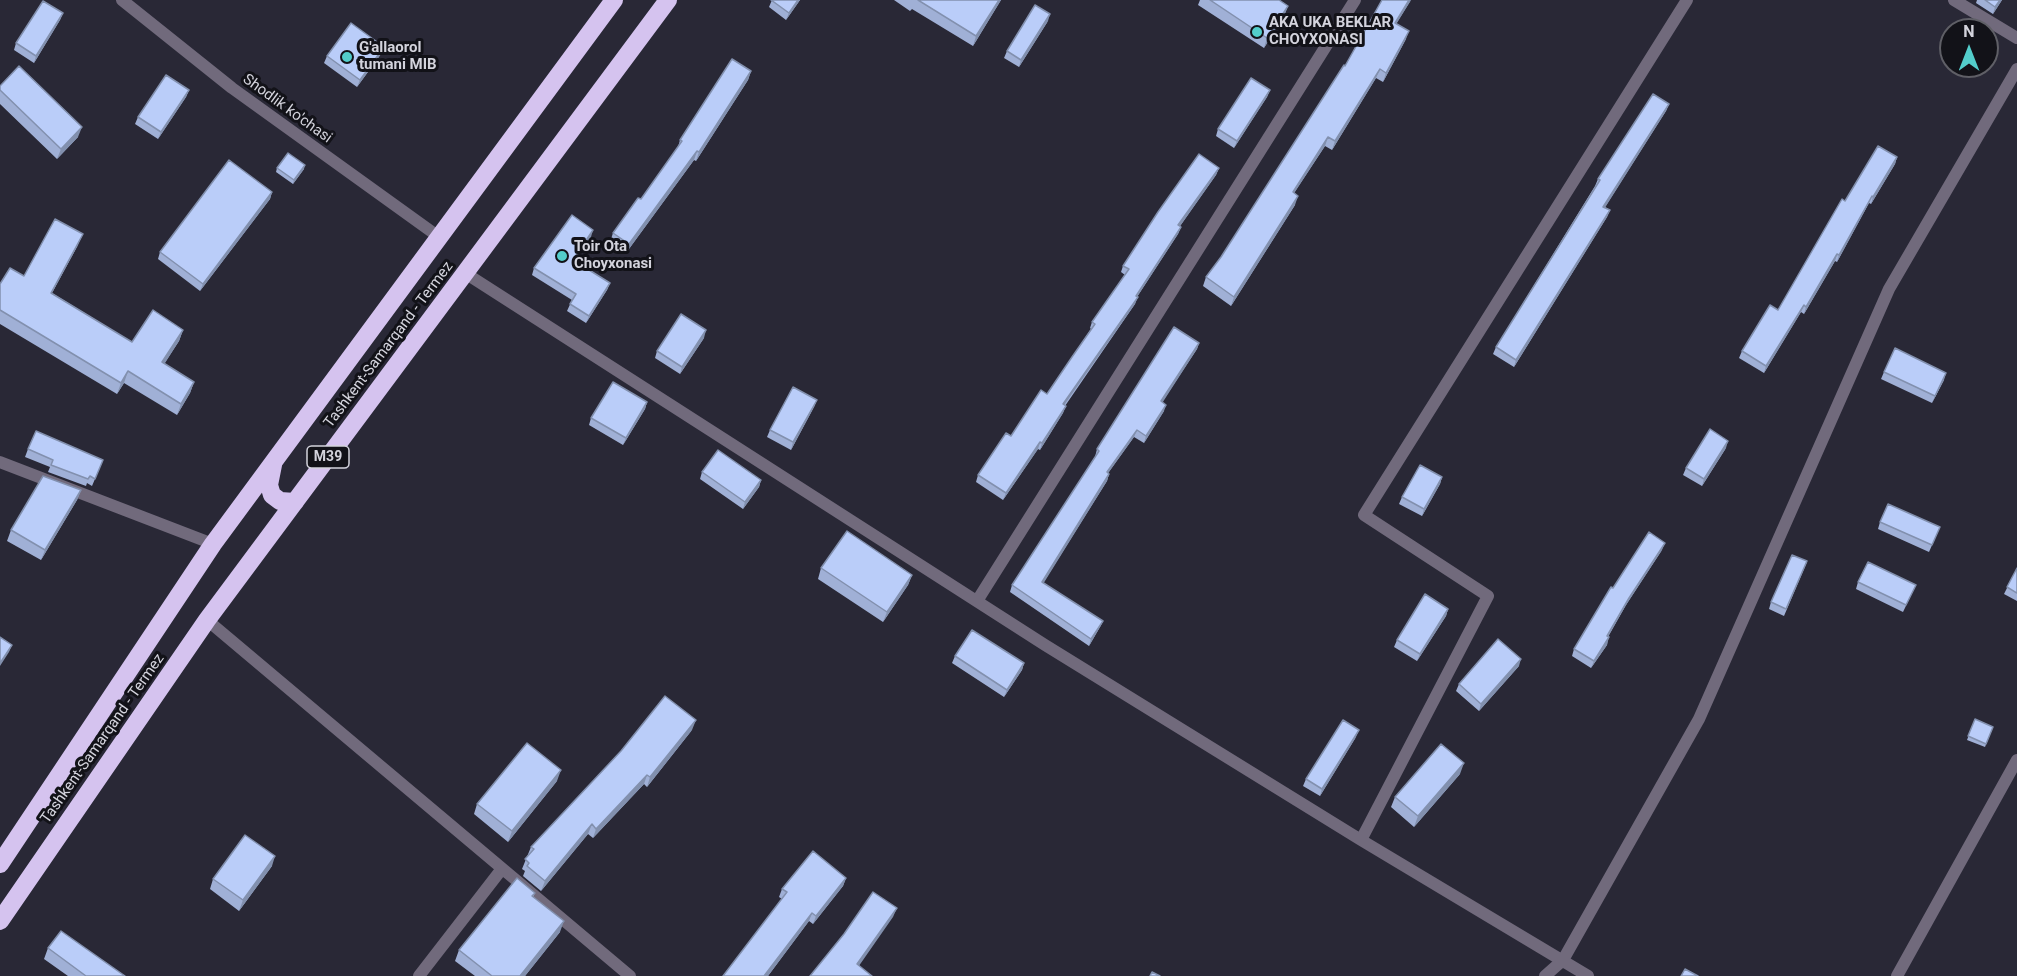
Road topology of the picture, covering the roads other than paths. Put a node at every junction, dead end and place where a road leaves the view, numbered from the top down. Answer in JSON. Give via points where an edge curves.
{"nodes":[{"id":1,"x":122,"y":0,"type":"edge"},
{"id":2,"x":614,"y":0,"type":"edge"},
{"id":3,"x":668,"y":0,"type":"edge"},
{"id":4,"x":1355,"y":0,"type":"edge"},
{"id":5,"x":1687,"y":0,"type":"edge"},
{"id":6,"x":1954,"y":0,"type":"edge"},
{"id":7,"x":2017,"y":38,"type":"edge"},
{"id":8,"x":2017,"y":69,"type":"edge"},
{"id":9,"x":439,"y":237,"type":"junction"},
{"id":10,"x":465,"y":273,"type":"junction"},
{"id":11,"x":274,"y":460,"type":"junction"},
{"id":12,"x":0,"y":462,"type":"edge"},
{"id":13,"x":295,"y":502,"type":"junction"},
{"id":14,"x":213,"y":544,"type":"junction"},
{"id":15,"x":977,"y":601,"type":"junction"},
{"id":16,"x":207,"y":620,"type":"junction"},
{"id":17,"x":2017,"y":760,"type":"edge"},
{"id":18,"x":1361,"y":840,"type":"junction"},
{"id":19,"x":0,"y":864,"type":"edge"},
{"id":20,"x":501,"y":870,"type":"junction"},
{"id":21,"x":0,"y":921,"type":"edge"},
{"id":22,"x":1563,"y":960,"type":"junction"},
{"id":23,"x":418,"y":976,"type":"edge"},
{"id":24,"x":630,"y":976,"type":"edge"},
{"id":25,"x":1545,"y":976,"type":"edge"},
{"id":26,"x":1588,"y":976,"type":"edge"},
{"id":27,"x":1897,"y":976,"type":"edge"}],
"edges":[{"from":1,"to":9,"type":"street","name":"Shodlik ko'chasi","via":[[232,88]]},
{"from":2,"to":9,"type":"highway","name":"Tashkent-Samarqand - Termez","number":"M39"},
{"from":3,"to":10,"type":"highway","name":"Tashkent-Samarqand - Termez","number":"M39"},
{"from":4,"to":15,"type":"street"},
{"from":5,"to":18,"type":"street","via":[[1364,515],[1488,596]]},
{"from":6,"to":7,"type":"street"},
{"from":8,"to":22,"type":"street","via":[[1889,289],[1699,719]]},
{"from":9,"to":11,"type":"highway","name":"Tashkent-Samarqand - Termez","number":"M39"},
{"from":10,"to":13,"type":"highway","name":"Tashkent-Samarqand - Termez","number":"M39"},
{"from":10,"to":15,"type":"street"},
{"from":11,"to":13,"type":"highway","via":[[269,485],[272,495],[280,501]]},
{"from":11,"to":14,"type":"highway","name":"Tashkent-Samarqand - Termez","number":"M39"},
{"from":12,"to":14,"type":"street"},
{"from":13,"to":16,"type":"highway","name":"Tashkent-Samarqand - Termez","number":"M39"},
{"from":14,"to":19,"type":"highway","name":"Tashkent-Samarqand - Termez","number":"M39"},
{"from":15,"to":18,"type":"street"},
{"from":16,"to":20,"type":"street"},
{"from":16,"to":21,"type":"highway","name":"Tashkent-Samarqand - Termez","number":"M39"},
{"from":17,"to":27,"type":"street"},
{"from":18,"to":22,"type":"street"},
{"from":20,"to":23,"type":"street"},
{"from":20,"to":24,"type":"street"},
{"from":22,"to":25,"type":"street"},
{"from":22,"to":26,"type":"street"}]}
